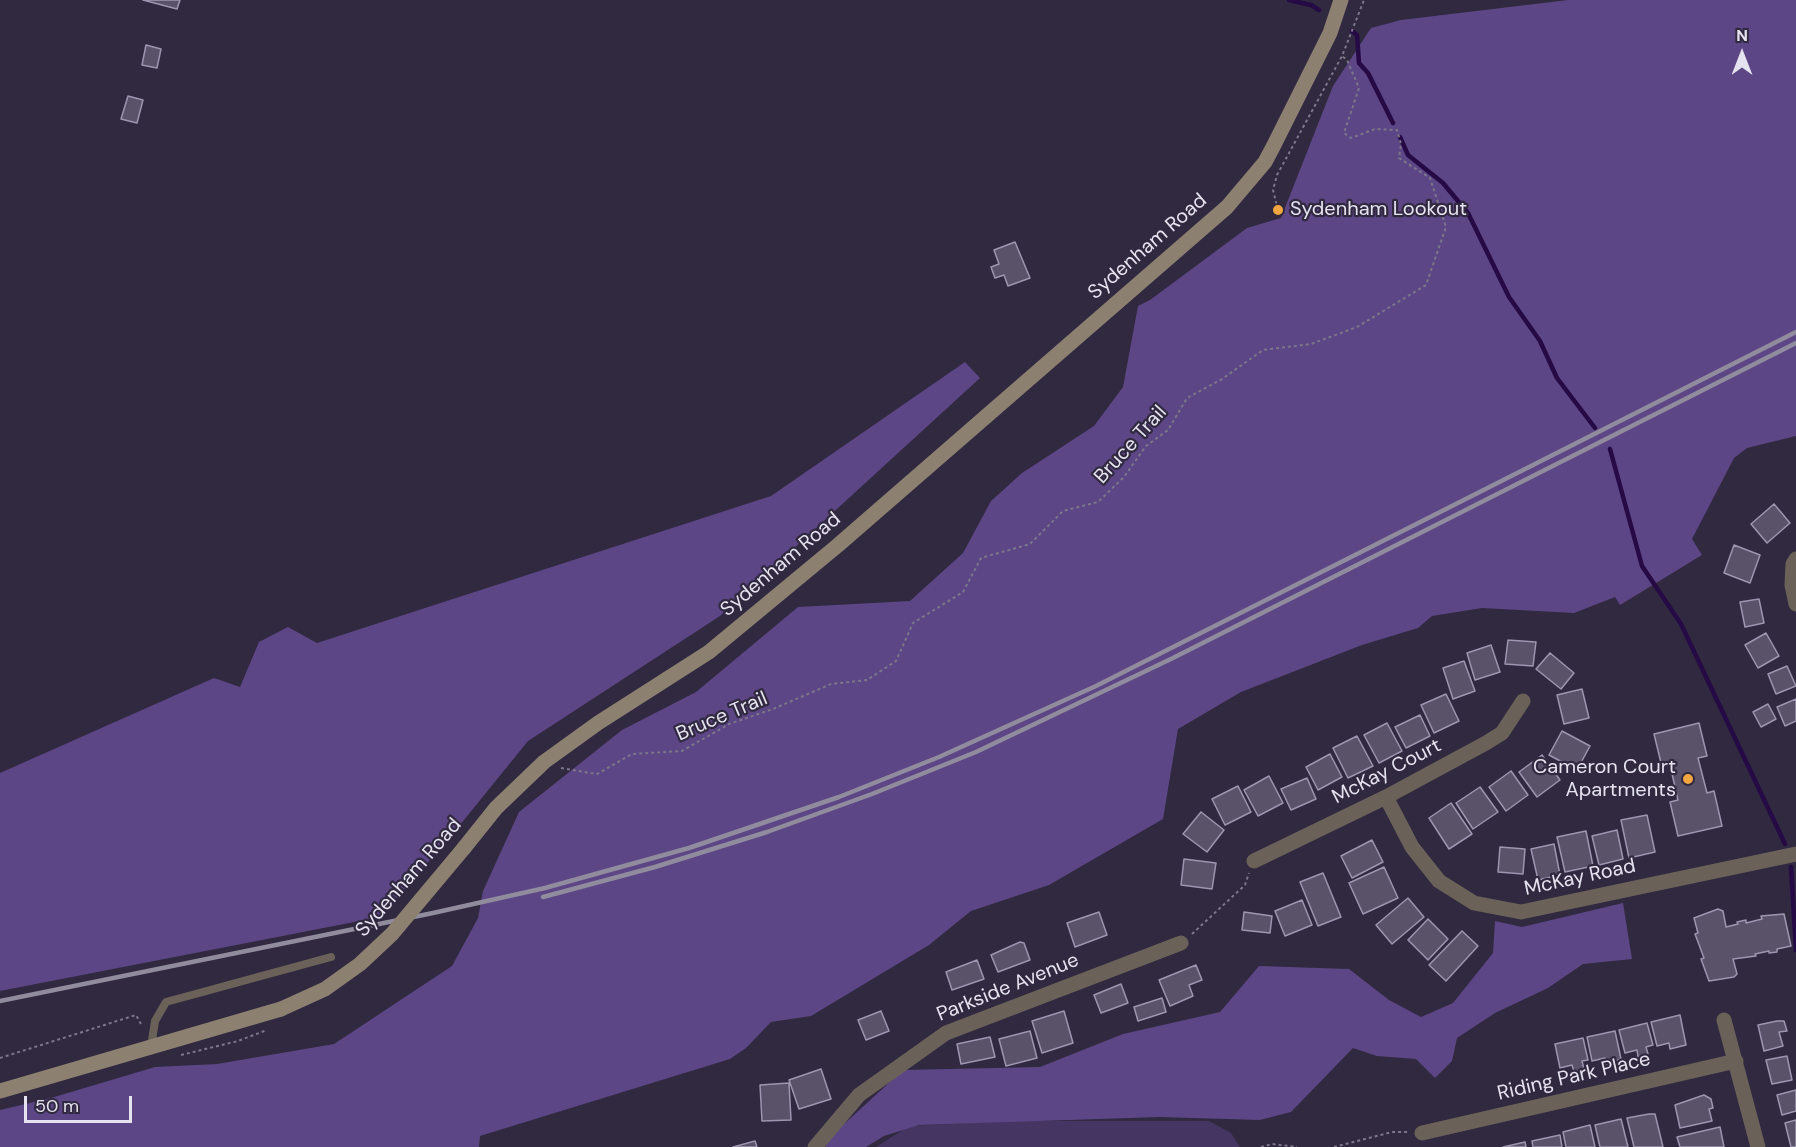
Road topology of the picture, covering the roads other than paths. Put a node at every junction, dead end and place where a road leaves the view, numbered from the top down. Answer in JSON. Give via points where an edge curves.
{"nodes":[{"id":1,"x":1341,"y":0,"type":"edge"},
{"id":2,"x":1796,"y":559,"type":"edge"},
{"id":3,"x":1796,"y":604,"type":"edge"},
{"id":4,"x":1523,"y":700,"type":"dead end"},
{"id":5,"x":1386,"y":797,"type":"junction"},
{"id":6,"x":1796,"y":854,"type":"edge"},
{"id":7,"x":1254,"y":861,"type":"road end"},
{"id":8,"x":1181,"y":943,"type":"road end"},
{"id":9,"x":331,"y":957,"type":"dead end"},
{"id":10,"x":1724,"y":1020,"type":"dead end"},
{"id":11,"x":151,"y":1047,"type":"junction"},
{"id":12,"x":1736,"y":1061,"type":"junction"},
{"id":13,"x":0,"y":1091,"type":"edge"},
{"id":14,"x":1422,"y":1133,"type":"road end"},
{"id":15,"x":815,"y":1147,"type":"edge"},
{"id":16,"x":1758,"y":1147,"type":"edge"}],
"edges":[{"from":1,"to":11,"type":"main road","name":"Sydenham Road","bridge":true,"via":[[1330,33],[1269,154],[1227,207],[837,546],[709,652],[544,762],[496,808],[392,934],[360,964],[325,989],[281,1009]]},
{"from":2,"to":3,"type":"street","via":[[1791,585]]},
{"from":4,"to":5,"type":"street","name":"McKay Court","via":[[1502,733]]},
{"from":5,"to":6,"type":"street","name":"McKay Road","via":[[1412,847],[1439,880],[1474,903],[1521,912]]},
{"from":5,"to":7,"type":"street","name":"McKay Court"},
{"from":8,"to":15,"type":"street","name":"Parkside Avenue","via":[[946,1033],[859,1095]]},
{"from":9,"to":11,"type":"lane","via":[[166,1002],[154,1021]]},
{"from":10,"to":12,"type":"street"},
{"from":11,"to":13,"type":"main road","name":"Sydenham Road"},
{"from":12,"to":14,"type":"street","name":"Riding Park Place"},
{"from":12,"to":16,"type":"street"}]}
